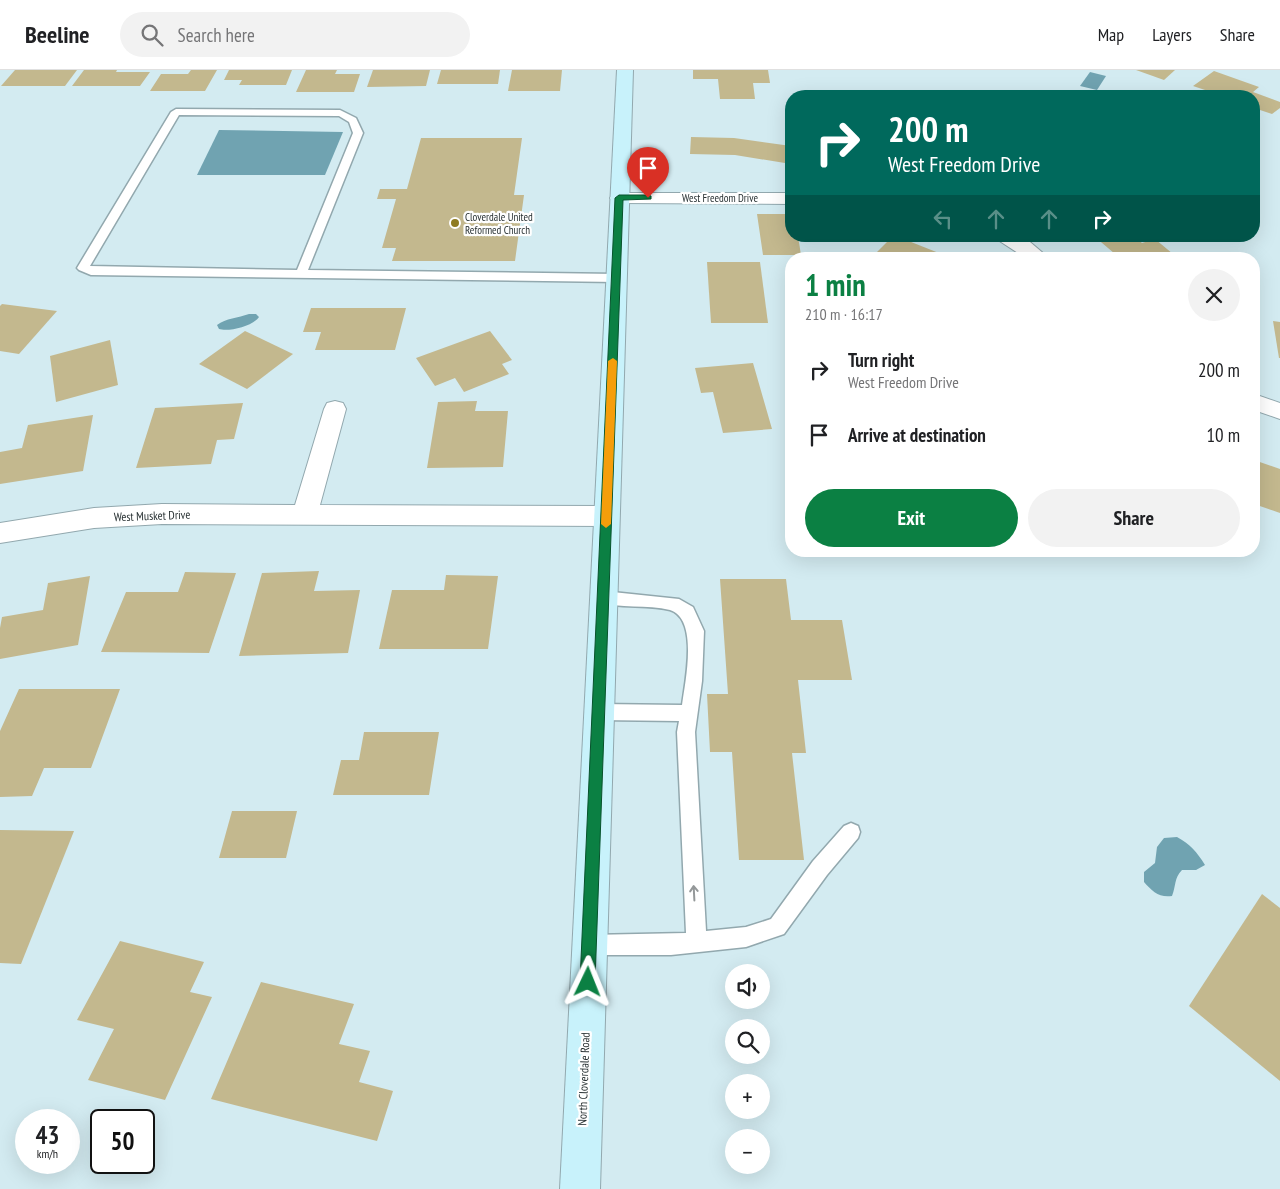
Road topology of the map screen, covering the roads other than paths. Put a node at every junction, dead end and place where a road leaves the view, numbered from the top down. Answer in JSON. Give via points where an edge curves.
{"nodes":[{"id":1,"x":625,"y":70,"type":"edge"},
{"id":2,"x":619,"y":198,"type":"junction"},
{"id":3,"x":785,"y":199,"type":"edge"},
{"id":4,"x":1016,"y":242,"type":"edge"},
{"id":5,"x":1031,"y":252,"type":"edge"},
{"id":6,"x":301,"y":274,"type":"junction"},
{"id":7,"x":617,"y":278,"type":"junction"},
{"id":8,"x":1260,"y":404,"type":"edge"},
{"id":9,"x":335,"y":409,"type":"dead end"},
{"id":10,"x":1280,"y":411,"type":"edge"},
{"id":11,"x":305,"y":515,"type":"junction"},
{"id":12,"x":606,"y":516,"type":"junction"},
{"id":13,"x":0,"y":533,"type":"edge"},
{"id":14,"x":603,"y":597,"type":"junction"},
{"id":15,"x":599,"y":712,"type":"junction"},
{"id":16,"x":689,"y":713,"type":"junction"},
{"id":17,"x":851,"y":832,"type":"dead end"},
{"id":18,"x":696,"y":942,"type":"junction"},
{"id":19,"x":589,"y":944,"type":"junction"},
{"id":20,"x":580,"y":1189,"type":"edge"}],
"edges":[{"from":1,"to":2,"type":"main road","name":"North Cloverdale Road"},
{"from":2,"to":3,"type":"street","name":"West Freedom Drive"},
{"from":2,"to":7,"type":"main road","name":"North Cloverdale Road"},
{"from":4,"to":5,"type":"street"},
{"from":6,"to":6,"type":"lane","via":[[91,271],[83,268],[176,112],[328,112],[349,116],[358,133]]},
{"from":6,"to":7,"type":"lane"},
{"from":7,"to":12,"type":"main road","name":"North Cloverdale Road"},
{"from":8,"to":10,"type":"street"},
{"from":9,"to":11,"type":"street"},
{"from":11,"to":12,"type":"street","name":"West Musket Drive"},
{"from":11,"to":13,"type":"street","name":"West Musket Drive","via":[[162,514],[94,518]]},
{"from":12,"to":14,"type":"main road","name":"North Cloverdale Road"},
{"from":14,"to":15,"type":"main road","name":"North Cloverdale Road"},
{"from":14,"to":16,"type":"lane","via":[[673,604],[687,612],[696,631]]},
{"from":15,"to":16,"type":"lane"},
{"from":15,"to":19,"type":"main road","name":"North Cloverdale Road"},
{"from":18,"to":16,"type":"lane","one_way":true,"via":[[686,732]]},
{"from":17,"to":18,"type":"lane","via":[[777,927],[746,938]]},
{"from":18,"to":19,"type":"lane"},
{"from":19,"to":20,"type":"main road","name":"North Cloverdale Road"}]}
